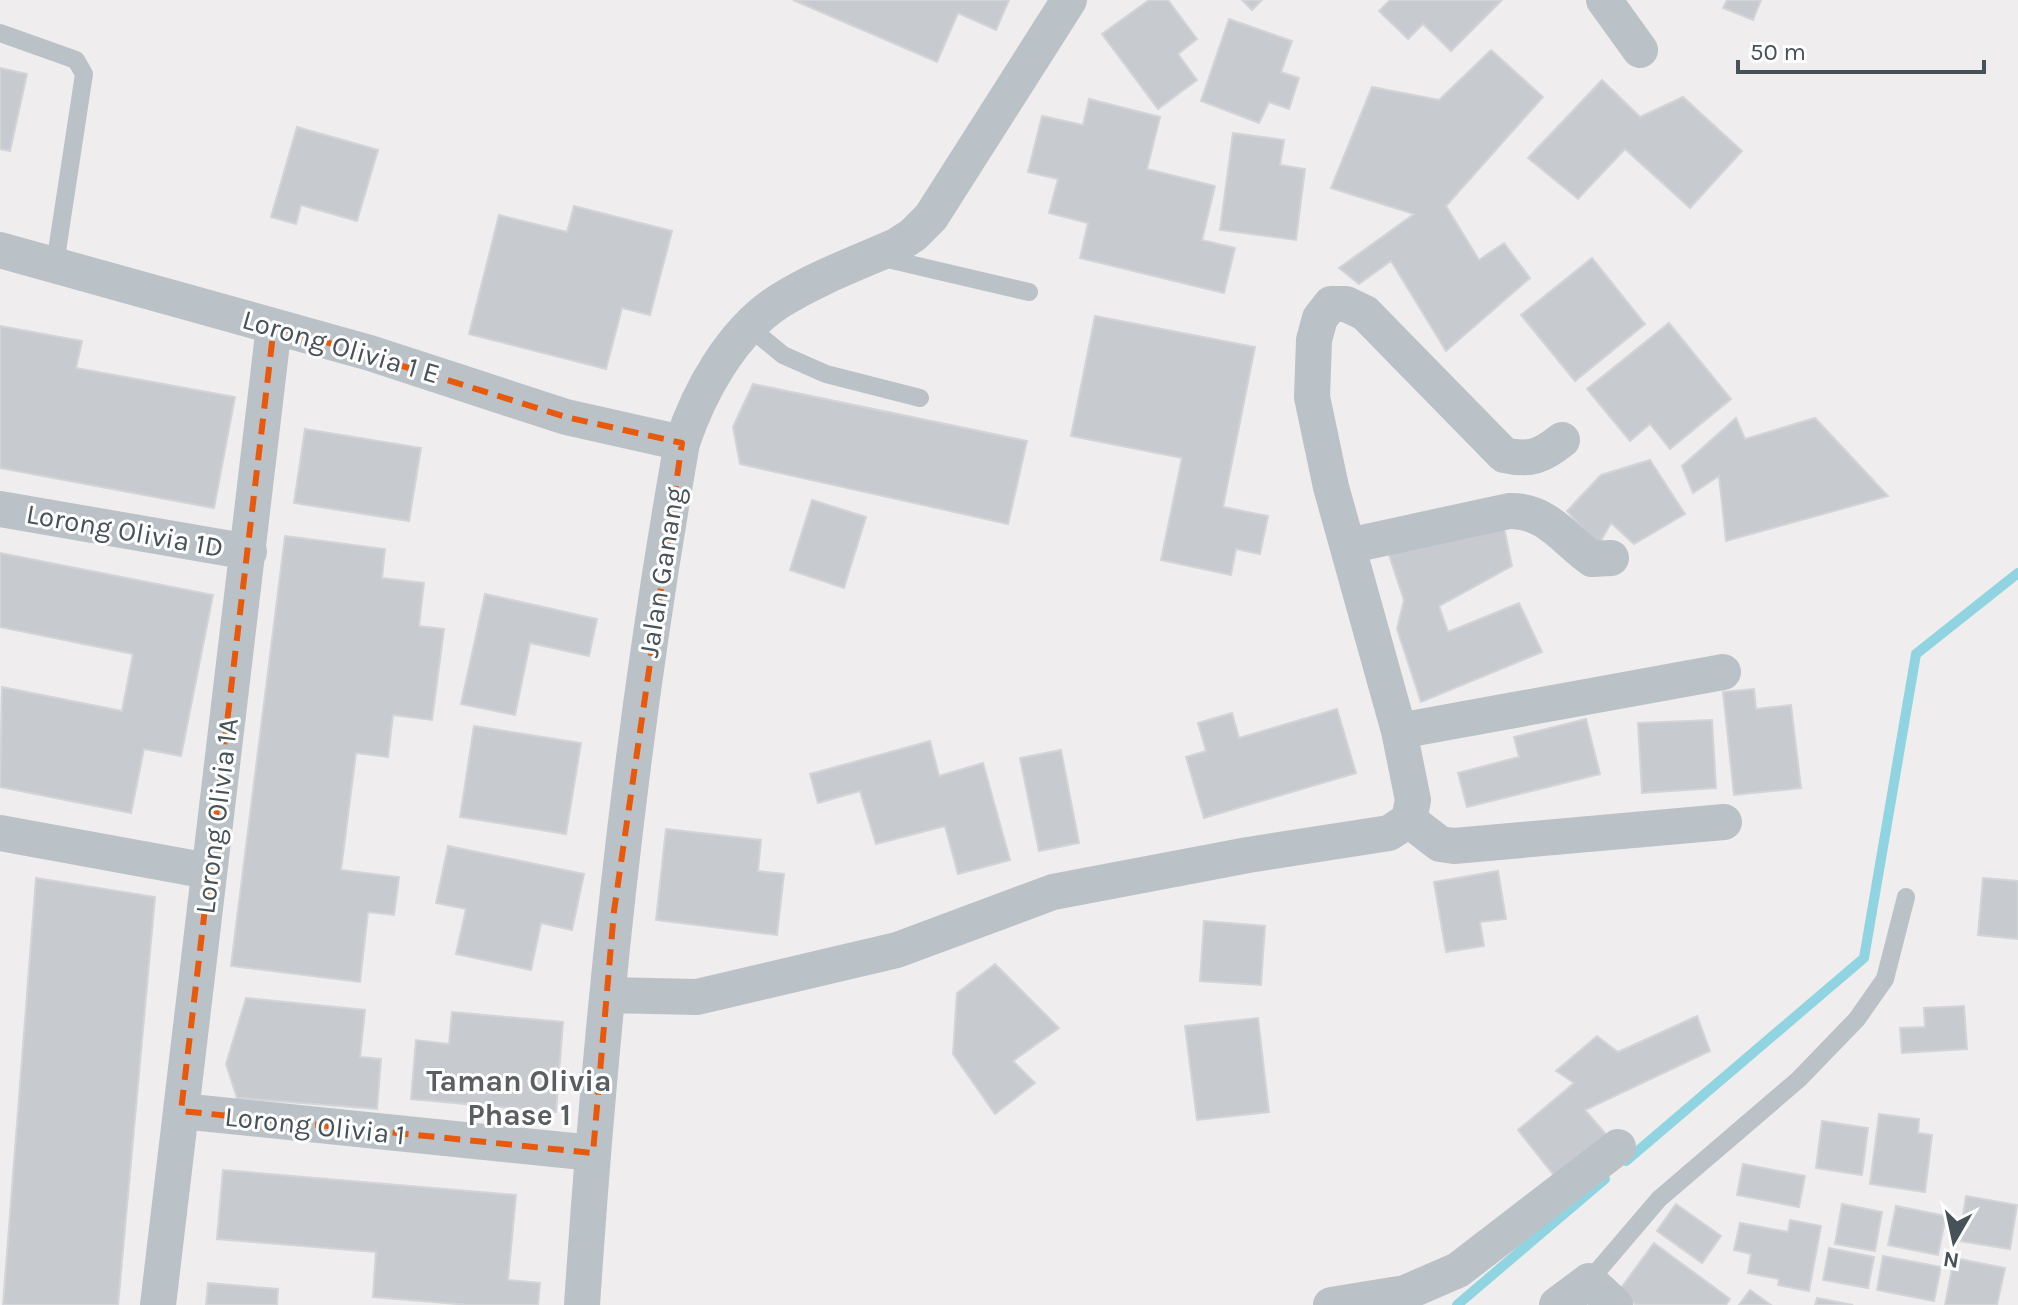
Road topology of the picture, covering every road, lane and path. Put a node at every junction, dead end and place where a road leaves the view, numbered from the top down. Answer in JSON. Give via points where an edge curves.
{"nodes":[{"id":1,"x":1069,"y":0,"type":"edge"},
{"id":2,"x":1604,"y":0,"type":"edge"},
{"id":3,"x":0,"y":33,"type":"edge"},
{"id":4,"x":1640,"y":50,"type":"dead end"},
{"id":5,"x":0,"y":250,"type":"edge"},
{"id":6,"x":873,"y":256,"type":"junction"},
{"id":7,"x":55,"y":264,"type":"junction"},
{"id":8,"x":1029,"y":292,"type":"dead end"},
{"id":9,"x":274,"y":326,"type":"junction"},
{"id":10,"x":749,"y":327,"type":"junction"},
{"id":11,"x":920,"y":398,"type":"dead end"},
{"id":12,"x":1562,"y":440,"type":"dead end"},
{"id":13,"x":682,"y":443,"type":"junction"},
{"id":14,"x":0,"y":509,"type":"edge"},
{"id":15,"x":1348,"y":546,"type":"junction"},
{"id":16,"x":249,"y":552,"type":"junction"},
{"id":17,"x":1611,"y":558,"type":"dead end"},
{"id":18,"x":1723,"y":672,"type":"dead end"},
{"id":19,"x":1399,"y":731,"type":"junction"},
{"id":20,"x":1409,"y":820,"type":"junction"},
{"id":21,"x":1724,"y":822,"type":"dead end"},
{"id":22,"x":0,"y":833,"type":"edge"},
{"id":23,"x":208,"y":871,"type":"junction"},
{"id":24,"x":1906,"y":897,"type":"dead end"},
{"id":25,"x":608,"y":995,"type":"junction"},
{"id":26,"x":181,"y":1111,"type":"junction"},
{"id":27,"x":1618,"y":1147,"type":"dead end"},
{"id":28,"x":593,"y":1153,"type":"junction"},
{"id":29,"x":1602,"y":1293,"type":"edge"},
{"id":30,"x":158,"y":1305,"type":"edge"},
{"id":31,"x":582,"y":1305,"type":"edge"},
{"id":32,"x":1331,"y":1305,"type":"edge"},
{"id":33,"x":1557,"y":1305,"type":"edge"}],
"edges":[{"from":1,"to":6,"type":"street","name":"Jalan Ganang","via":[[931,217],[913,235]]},
{"from":2,"to":4,"type":"street"},
{"from":3,"to":7,"type":"lane","via":[[76,60],[84,74]]},
{"from":5,"to":7,"type":"street","name":"Lorong Olivia 1 E"},
{"from":6,"to":8,"type":"lane"},
{"from":6,"to":10,"type":"street","name":"Jalan Ganang","via":[[778,303]]},
{"from":7,"to":9,"type":"street","name":"Lorong Olivia 1 E"},
{"from":9,"to":13,"type":"street","name":"Lorong Olivia 1 E","via":[[566,417]]},
{"from":9,"to":16,"type":"street","name":"Lorong Olivia 1A"},
{"from":10,"to":11,"type":"lane","via":[[783,355],[826,374]]},
{"from":10,"to":13,"type":"street","name":"Jalan Ganang","via":[[710,381]]},
{"from":12,"to":15,"type":"street","via":[[1530,459],[1504,455],[1365,313],[1331,304],[1314,340],[1312,397]]},
{"from":13,"to":25,"type":"street","name":"Jalan Ganang","via":[[640,710]]},
{"from":14,"to":16,"type":"street","name":"Lorong Olivia 1D"},
{"from":15,"to":17,"type":"street","via":[[1527,510],[1544,517],[1592,559]]},
{"from":15,"to":19,"type":"street"},
{"from":16,"to":23,"type":"street","name":"Lorong Olivia 1A"},
{"from":18,"to":19,"type":"street"},
{"from":19,"to":20,"type":"street","via":[[1413,800]]},
{"from":20,"to":21,"type":"street","via":[[1440,844],[1454,846]]},
{"from":20,"to":25,"type":"street","via":[[1389,833],[1053,892],[897,950],[788,978],[697,997]]},
{"from":22,"to":23,"type":"street"},
{"from":23,"to":26,"type":"street","name":"Lorong Olivia 1A"},
{"from":24,"to":29,"type":"lane","via":[[1885,979],[1865,1011],[1799,1079],[1659,1199]]},
{"from":25,"to":28,"type":"street","name":"Jalan Ganang"},
{"from":26,"to":28,"type":"street","name":"Lorong Olivia 1"},
{"from":26,"to":30,"type":"street","name":"Lorong Olivia 1A"},
{"from":27,"to":32,"type":"street","via":[[1458,1270],[1405,1293]]},
{"from":28,"to":31,"type":"street","name":"Jalan Ganang"},
{"from":29,"to":33,"type":"street"}]}
